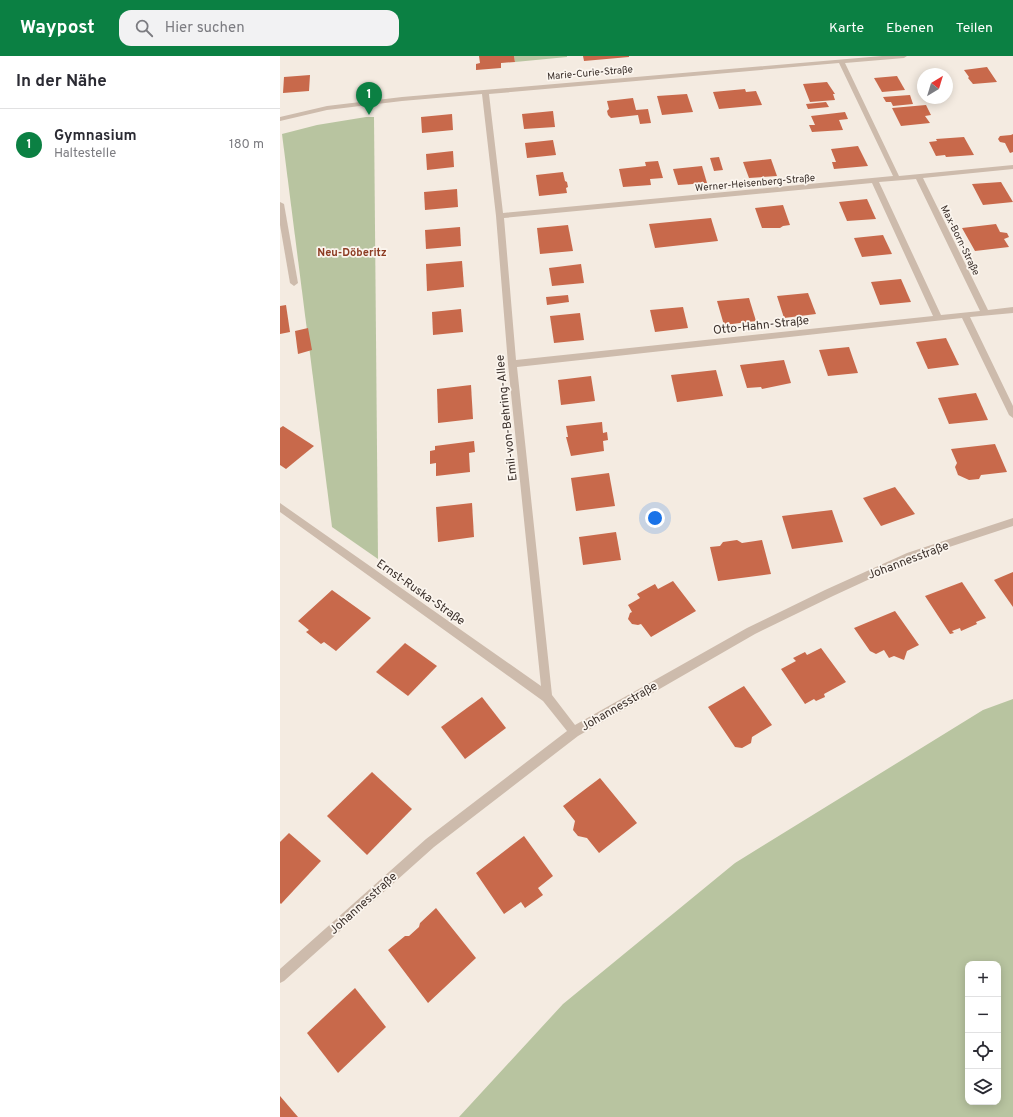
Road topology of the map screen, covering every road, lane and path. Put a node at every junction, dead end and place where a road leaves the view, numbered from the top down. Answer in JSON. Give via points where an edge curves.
{"nodes":[{"id":1,"x":904,"y":56,"type":"edge"},
{"id":2,"x":840,"y":61,"type":"junction"},
{"id":3,"x":485,"y":91,"type":"junction"},
{"id":4,"x":280,"y":119,"type":"edge"},
{"id":5,"x":1013,"y":167,"type":"edge"},
{"id":6,"x":918,"y":176,"type":"junction"},
{"id":7,"x":897,"y":178,"type":"junction"},
{"id":8,"x":874,"y":180,"type":"junction"},
{"id":9,"x":280,"y":204,"type":"edge"},
{"id":10,"x":500,"y":216,"type":"junction"},
{"id":11,"x":294,"y":283,"type":"dead end"},
{"id":12,"x":1013,"y":310,"type":"edge"},
{"id":13,"x":985,"y":313,"type":"junction"},
{"id":14,"x":965,"y":316,"type":"junction"},
{"id":15,"x":938,"y":318,"type":"junction"},
{"id":16,"x":512,"y":364,"type":"junction"},
{"id":17,"x":1013,"y":415,"type":"edge"},
{"id":18,"x":280,"y":507,"type":"edge"},
{"id":19,"x":1013,"y":522,"type":"edge"},
{"id":20,"x":547,"y":697,"type":"junction"},
{"id":21,"x":574,"y":732,"type":"junction"},
{"id":22,"x":280,"y":977,"type":"edge"}],
"edges":[{"from":1,"to":2,"type":"street","name":"Marie-Curie-Straße"},
{"from":2,"to":3,"type":"street","name":"Marie-Curie-Straße"},
{"from":2,"to":7,"type":"street"},
{"from":3,"to":4,"type":"street","name":"Marie-Curie-Straße","via":[[369,102]]},
{"from":3,"to":10,"type":"street","name":"Emil-von-Behring-Allee"},
{"from":5,"to":6,"type":"street","name":"Werner-Heisenberg-Straße"},
{"from":6,"to":7,"type":"street","name":"Werner-Heisenberg-Straße"},
{"from":6,"to":13,"type":"street","name":"Max-Born-Straße"},
{"from":7,"to":8,"type":"street","name":"Werner-Heisenberg-Straße"},
{"from":8,"to":10,"type":"street","name":"Werner-Heisenberg-Straße"},
{"from":8,"to":15,"type":"street"},
{"from":9,"to":11,"type":"street"},
{"from":10,"to":16,"type":"street","name":"Emil-von-Behring-Allee"},
{"from":12,"to":13,"type":"street","name":"Otto-Hahn-Straße"},
{"from":13,"to":14,"type":"street","name":"Otto-Hahn-Straße"},
{"from":14,"to":15,"type":"street","name":"Otto-Hahn-Straße"},
{"from":14,"to":17,"type":"street"},
{"from":15,"to":16,"type":"street","name":"Otto-Hahn-Straße"},
{"from":16,"to":20,"type":"street","name":"Emil-von-Behring-Allee"},
{"from":18,"to":20,"type":"street","name":"Ernst-Ruska-Straße"},
{"from":19,"to":21,"type":"street","name":"Johannesstraße","via":[[910,556],[829,592],[751,631]]},
{"from":20,"to":21,"type":"street"},
{"from":21,"to":22,"type":"street","name":"Johannesstraße","via":[[430,844]]}]}
